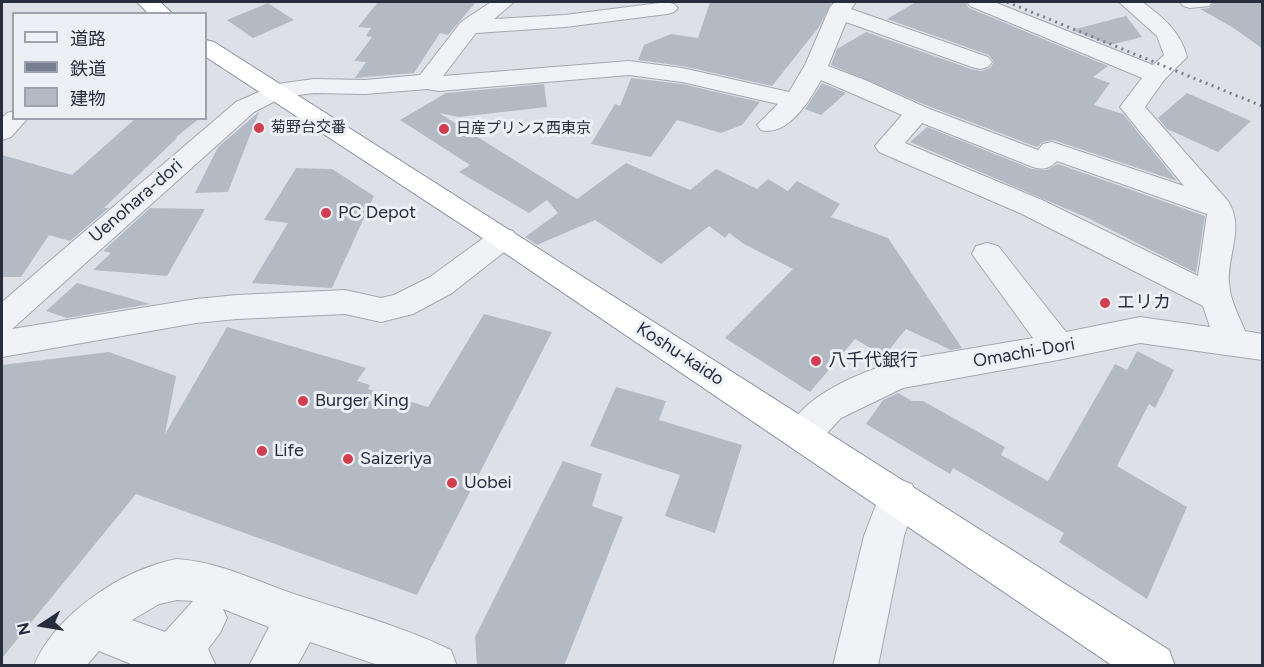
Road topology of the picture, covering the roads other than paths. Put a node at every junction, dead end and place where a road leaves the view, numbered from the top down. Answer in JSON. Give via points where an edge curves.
{"nodes":[{"id":1,"x":147,"y":2,"type":"edge"},
{"id":2,"x":504,"y":2,"type":"edge"},
{"id":3,"x":977,"y":2,"type":"edge"},
{"id":4,"x":1130,"y":2,"type":"edge"},
{"id":5,"x":842,"y":7,"type":"edge"},
{"id":6,"x":667,"y":8,"type":"dead end"},
{"id":7,"x":160,"y":12,"type":"edge"},
{"id":8,"x":469,"y":27,"type":"junction"},
{"id":9,"x":637,"y":44,"type":"dead end"},
{"id":10,"x":207,"y":48,"type":"edge"},
{"id":11,"x":980,"y":62,"type":"dead end"},
{"id":12,"x":629,"y":68,"type":"junction"},
{"id":13,"x":816,"y":70,"type":"junction"},
{"id":14,"x":1156,"y":75,"type":"junction"},
{"id":15,"x":427,"y":82,"type":"junction"},
{"id":16,"x":277,"y":91,"type":"junction"},
{"id":17,"x":796,"y":100,"type":"junction"},
{"id":18,"x":918,"y":113,"type":"junction"},
{"id":19,"x":14,"y":120,"type":"edge"},
{"id":20,"x":770,"y":125,"type":"dead end"},
{"id":21,"x":2,"y":132,"type":"edge"},
{"id":22,"x":1218,"y":208,"type":"junction"},
{"id":23,"x":503,"y":238,"type":"junction"},
{"id":24,"x":987,"y":254,"type":"dead end"},
{"id":25,"x":1216,"y":299,"type":"junction"},
{"id":26,"x":2,"y":320,"type":"edge"},
{"id":27,"x":2,"y":344,"type":"edge"},
{"id":28,"x":1248,"y":345,"type":"edge"},
{"id":29,"x":1058,"y":347,"type":"junction"},
{"id":30,"x":803,"y":434,"type":"junction"},
{"id":31,"x":898,"y":497,"type":"junction"},
{"id":32,"x":204,"y":618,"type":"dead end"},
{"id":33,"x":300,"y":618,"type":"junction"},
{"id":34,"x":91,"y":626,"type":"junction"},
{"id":35,"x":183,"y":661,"type":"edge"},
{"id":36,"x":56,"y":666,"type":"edge"},
{"id":37,"x":271,"y":666,"type":"edge"},
{"id":38,"x":435,"y":666,"type":"edge"},
{"id":39,"x":855,"y":666,"type":"edge"},
{"id":40,"x":1153,"y":666,"type":"edge"}],
"edges":[{"from":1,"to":7,"type":"highway"},
{"from":2,"to":8,"type":"street"},
{"from":3,"to":14,"type":"street"},
{"from":4,"to":14,"type":"street","via":[[1165,30],[1175,51],[1176,57]]},
{"from":5,"to":11,"type":"street"},
{"from":5,"to":13,"type":"street"},
{"from":6,"to":8,"type":"street","via":[[565,21]]},
{"from":8,"to":15,"type":"street"},
{"from":9,"to":12,"type":"street"},
{"from":10,"to":16,"type":"highway","name":"Koshu-kaido"},
{"from":12,"to":15,"type":"street","name":"Uenohara-dori"},
{"from":12,"to":17,"type":"street","name":"Uenohara-dori","via":[[682,75]]},
{"from":13,"to":17,"type":"street"},
{"from":13,"to":18,"type":"street"},
{"from":14,"to":22,"type":"street","via":[[1132,107]]},
{"from":15,"to":16,"type":"street","name":"Uenohara-dori"},
{"from":16,"to":23,"type":"highway","name":"Koshu-kaido"},
{"from":16,"to":26,"type":"street","name":"Uenohara-dori","via":[[245,106]]},
{"from":17,"to":20,"type":"street"},
{"from":18,"to":22,"type":"street","via":[[1042,161],[1052,150]]},
{"from":18,"to":25,"type":"street","via":[[888,146],[1032,207]]},
{"from":19,"to":21,"type":"street"},
{"from":22,"to":25,"type":"street","via":[[1221,216],[1213,282]]},
{"from":23,"to":27,"type":"street","via":[[441,285],[402,305],[381,310],[345,302],[237,307]]},
{"from":23,"to":30,"type":"highway","name":"Koshu-kaido"},
{"from":24,"to":29,"type":"street"},
{"from":25,"to":28,"type":"street"},
{"from":28,"to":29,"type":"street","name":"Omachi-Dori","via":[[1140,330]]},
{"from":29,"to":30,"type":"street","name":"Omachi-Dori","via":[[897,375],[828,407]]},
{"from":30,"to":31,"type":"highway","name":"Koshu-kaido"},
{"from":31,"to":39,"type":"street","via":[[884,536]]},
{"from":31,"to":40,"type":"highway","name":"Koshu-kaido"},
{"from":32,"to":35,"type":"street"},
{"from":33,"to":34,"type":"street","via":[[196,580],[167,581],[132,594]]},
{"from":33,"to":37,"type":"street"},
{"from":33,"to":38,"type":"street","via":[[365,637]]},
{"from":34,"to":35,"type":"street"},
{"from":34,"to":36,"type":"street"}]}
